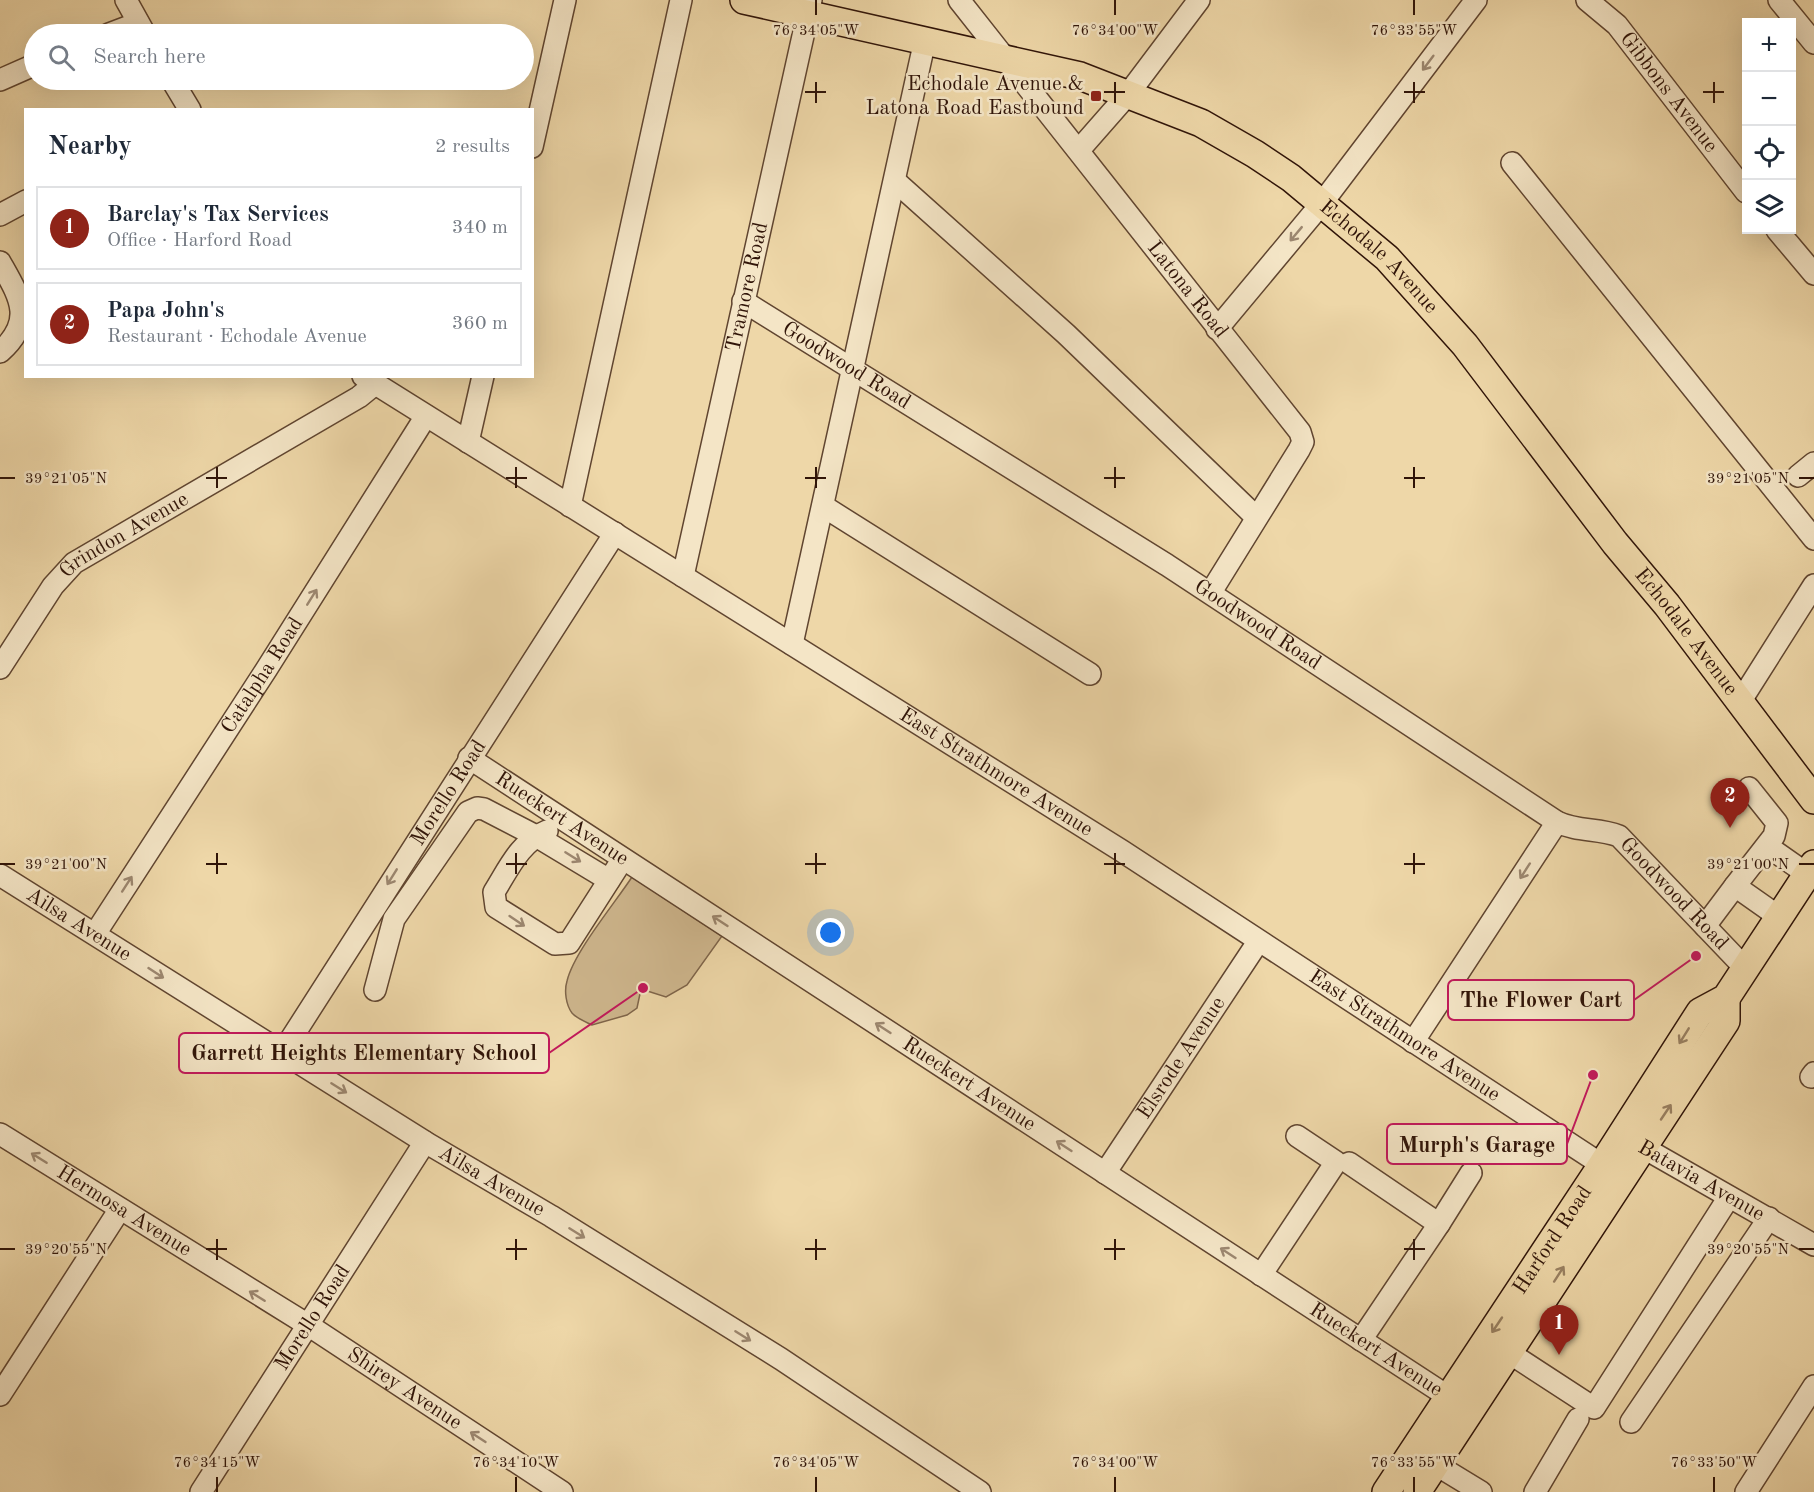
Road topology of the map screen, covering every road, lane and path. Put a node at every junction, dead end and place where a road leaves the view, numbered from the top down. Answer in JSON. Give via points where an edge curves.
{"nodes":[{"id":1,"x":126,"y":0,"type":"edge"},
{"id":2,"x":565,"y":0,"type":"edge"},
{"id":3,"x":681,"y":0,"type":"edge"},
{"id":4,"x":744,"y":0,"type":"edge"},
{"id":5,"x":959,"y":0,"type":"edge"},
{"id":6,"x":1199,"y":0,"type":"edge"},
{"id":7,"x":1476,"y":0,"type":"edge"},
{"id":8,"x":1587,"y":0,"type":"edge"},
{"id":9,"x":1779,"y":0,"type":"edge"},
{"id":10,"x":809,"y":8,"type":"edge"},
{"id":11,"x":139,"y":24,"type":"edge"},
{"id":12,"x":925,"y":40,"type":"junction"},
{"id":13,"x":1814,"y":43,"type":"edge"},
{"id":14,"x":1005,"y":57,"type":"junction"},
{"id":15,"x":24,"y":70,"type":"edge"},
{"id":16,"x":0,"y":80,"type":"edge"},
{"id":17,"x":178,"y":90,"type":"edge"},
{"id":18,"x":1129,"y":93,"type":"junction"},
{"id":19,"x":187,"y":108,"type":"edge"},
{"id":20,"x":534,"y":138,"type":"edge"},
{"id":21,"x":1079,"y":150,"type":"junction"},
{"id":22,"x":1512,"y":163,"type":"dead end"},
{"id":23,"x":895,"y":181,"type":"junction"},
{"id":24,"x":1742,"y":187,"type":"edge"},
{"id":25,"x":24,"y":202,"type":"edge"},
{"id":26,"x":1322,"y":203,"type":"junction"},
{"id":27,"x":0,"y":215,"type":"edge"},
{"id":28,"x":1780,"y":234,"type":"edge"},
{"id":29,"x":0,"y":262,"type":"edge"},
{"id":30,"x":1814,"y":274,"type":"edge"},
{"id":31,"x":743,"y":301,"type":"junction"},
{"id":32,"x":1217,"y":329,"type":"junction"},
{"id":33,"x":0,"y":352,"type":"edge"},
{"id":34,"x":852,"y":369,"type":"junction"},
{"id":35,"x":483,"y":378,"type":"edge"},
{"id":36,"x":369,"y":380,"type":"edge"},
{"id":37,"x":426,"y":416,"type":"junction"},
{"id":38,"x":468,"y":442,"type":"junction"},
{"id":39,"x":570,"y":506,"type":"junction"},
{"id":40,"x":823,"y":506,"type":"junction"},
{"id":41,"x":1257,"y":517,"type":"junction"},
{"id":42,"x":615,"y":533,"type":"junction"},
{"id":43,"x":1814,"y":540,"type":"edge"},
{"id":44,"x":683,"y":576,"type":"junction"},
{"id":45,"x":1814,"y":585,"type":"edge"},
{"id":46,"x":1211,"y":592,"type":"junction"},
{"id":47,"x":792,"y":644,"type":"junction"},
{"id":48,"x":0,"y":668,"type":"edge"},
{"id":49,"x":1090,"y":674,"type":"dead end"},
{"id":50,"x":1740,"y":702,"type":"junction"},
{"id":51,"x":470,"y":758,"type":"junction"},
{"id":52,"x":1749,"y":788,"type":"dead end"},
{"id":53,"x":1814,"y":800,"type":"edge"},
{"id":54,"x":557,"y":815,"type":"junction"},
{"id":55,"x":1557,"y":822,"type":"junction"},
{"id":56,"x":536,"y":836,"type":"junction"},
{"id":57,"x":1767,"y":846,"type":"junction"},
{"id":58,"x":623,"y":858,"type":"junction"},
{"id":59,"x":1810,"y":869,"type":"edge"},
{"id":60,"x":0,"y":874,"type":"edge"},
{"id":61,"x":609,"y":880,"type":"junction"},
{"id":62,"x":1736,"y":885,"type":"junction"},
{"id":63,"x":1779,"y":917,"type":"junction"},
{"id":64,"x":1705,"y":926,"type":"junction"},
{"id":65,"x":95,"y":934,"type":"junction"},
{"id":66,"x":1258,"y":942,"type":"junction"},
{"id":67,"x":1745,"y":968,"type":"junction"},
{"id":68,"x":375,"y":990,"type":"dead end"},
{"id":69,"x":1413,"y":1042,"type":"junction"},
{"id":70,"x":282,"y":1053,"type":"junction"},
{"id":71,"x":0,"y":1134,"type":"edge"},
{"id":72,"x":1297,"y":1136,"type":"dead end"},
{"id":73,"x":426,"y":1142,"type":"junction"},
{"id":74,"x":1632,"y":1142,"type":"junction"},
{"id":75,"x":1348,"y":1163,"type":"dead end"},
{"id":76,"x":1612,"y":1172,"type":"junction"},
{"id":77,"x":1105,"y":1173,"type":"junction"},
{"id":78,"x":1471,"y":1173,"type":"dead end"},
{"id":79,"x":1729,"y":1197,"type":"junction"},
{"id":80,"x":120,"y":1209,"type":"junction"},
{"id":81,"x":1769,"y":1218,"type":"junction"},
{"id":82,"x":1439,"y":1224,"type":"junction"},
{"id":83,"x":1814,"y":1245,"type":"edge"},
{"id":84,"x":1261,"y":1275,"type":"junction"},
{"id":85,"x":308,"y":1325,"type":"junction"},
{"id":86,"x":1361,"y":1340,"type":"junction"},
{"id":87,"x":1508,"y":1352,"type":"junction"},
{"id":88,"x":1814,"y":1386,"type":"edge"},
{"id":89,"x":0,"y":1395,"type":"edge"},
{"id":90,"x":1459,"y":1404,"type":"junction"},
{"id":91,"x":1578,"y":1419,"type":"dead end"},
{"id":92,"x":1631,"y":1422,"type":"dead end"},
{"id":93,"x":1435,"y":1464,"type":"junction"},
{"id":94,"x":201,"y":1492,"type":"edge"},
{"id":95,"x":562,"y":1492,"type":"edge"},
{"id":96,"x":980,"y":1492,"type":"edge"},
{"id":97,"x":1386,"y":1492,"type":"edge"},
{"id":98,"x":1417,"y":1492,"type":"edge"},
{"id":99,"x":1480,"y":1492,"type":"edge"},
{"id":100,"x":1535,"y":1492,"type":"edge"},
{"id":101,"x":1746,"y":1492,"type":"edge"}],
"edges":[{"from":1,"to":11,"type":"street"},
{"from":2,"to":20,"type":"street"},
{"from":3,"to":39,"type":"street"},
{"from":4,"to":10,"type":"main road","name":"Echodale Avenue"},
{"from":5,"to":14,"type":"street","name":"Latona Road"},
{"from":6,"to":18,"type":"street"},
{"from":7,"to":26,"type":"street","one_way":true},
{"from":8,"to":24,"type":"street","name":"Gibbons Avenue","via":[[1617,25]]},
{"from":9,"to":13,"type":"street"},
{"from":10,"to":12,"type":"main road","name":"Echodale Avenue"},
{"from":10,"to":31,"type":"street","name":"Tramore Road"},
{"from":12,"to":14,"type":"main road","name":"Echodale Avenue"},
{"from":12,"to":23,"type":"street"},
{"from":14,"to":18,"type":"main road","name":"Echodale Avenue"},
{"from":14,"to":21,"type":"street","name":"Latona Road"},
{"from":15,"to":16,"type":"street"},
{"from":17,"to":19,"type":"street"},
{"from":18,"to":21,"type":"street"},
{"from":18,"to":26,"type":"main road","name":"Echodale Avenue","via":[[1201,123],[1255,154]]},
{"from":21,"to":32,"type":"street","name":"Latona Road"},
{"from":22,"to":43,"type":"street"},
{"from":23,"to":34,"type":"street"},
{"from":23,"to":41,"type":"street","via":[[1066,334]]},
{"from":25,"to":27,"type":"street"},
{"from":26,"to":32,"type":"street","one_way":true},
{"from":26,"to":50,"type":"main road","name":"Echodale Avenue","via":[[1387,258],[1465,345]]},
{"from":28,"to":30,"type":"street"},
{"from":29,"to":33,"type":"street","via":[[18,296],[22,319]]},
{"from":31,"to":34,"type":"street","name":"Goodwood Road"},
{"from":31,"to":44,"type":"street","name":"Tramore Road"},
{"from":32,"to":41,"type":"street","name":"Latona Road","via":[[1300,432],[1303,442]]},
{"from":34,"to":40,"type":"street"},
{"from":34,"to":46,"type":"street","name":"Goodwood Road"},
{"from":35,"to":38,"type":"street"},
{"from":36,"to":37,"type":"street","name":"East Strathmore Avenue"},
{"from":36,"to":48,"type":"street","name":"Grindon Avenue","via":[[359,397],[74,563],[53,586]]},
{"from":37,"to":38,"type":"street","name":"East Strathmore Avenue"},
{"from":65,"to":37,"type":"street","name":"Catalpha Road","one_way":true},
{"from":38,"to":39,"type":"street","name":"East Strathmore Avenue"},
{"from":39,"to":42,"type":"street","name":"East Strathmore Avenue"},
{"from":40,"to":47,"type":"street"},
{"from":40,"to":49,"type":"street"},
{"from":41,"to":46,"type":"street","name":"Latona Road"},
{"from":42,"to":44,"type":"street","name":"East Strathmore Avenue"},
{"from":42,"to":51,"type":"street","name":"Morello Road"},
{"from":44,"to":47,"type":"street","name":"East Strathmore Avenue"},
{"from":45,"to":50,"type":"street"},
{"from":46,"to":55,"type":"street","name":"Goodwood Road"},
{"from":47,"to":66,"type":"street","name":"East Strathmore Avenue","via":[[1122,850]]},
{"from":50,"to":53,"type":"main road","name":"Echodale Avenue"},
{"from":51,"to":54,"type":"street","name":"Rueckert Avenue"},
{"from":51,"to":70,"type":"street","name":"Morello Road","one_way":true},
{"from":52,"to":57,"type":"street","via":[[1777,823]]},
{"from":54,"to":56,"type":"street","via":[[548,831]]},
{"from":54,"to":58,"type":"street","name":"Rueckert Avenue"},
{"from":55,"to":64,"type":"street","name":"Goodwood Road","via":[[1572,829],[1606,831],[1619,836]]},
{"from":55,"to":69,"type":"street","one_way":true},
{"from":56,"to":61,"type":"street","one_way":true},
{"from":56,"to":61,"type":"street","one_way":true,"via":[[520,849],[493,899],[496,907],[535,933],[555,944],[569,943]]},
{"from":56,"to":68,"type":"street","via":[[484,809],[468,812],[394,919]]},
{"from":57,"to":59,"type":"street"},
{"from":57,"to":62,"type":"street"},
{"from":58,"to":61,"type":"street"},
{"from":77,"to":58,"type":"street","name":"Rueckert Avenue","one_way":true},
{"from":59,"to":63,"type":"main road","name":"Harford Road"},
{"from":60,"to":65,"type":"street","name":"Ailsa Avenue"},
{"from":62,"to":63,"type":"street"},
{"from":62,"to":64,"type":"street"},
{"from":63,"to":67,"type":"main road","name":"Harford Road"},
{"from":64,"to":67,"type":"street","name":"Goodwood Road"},
{"from":65,"to":70,"type":"street","name":"Ailsa Avenue","one_way":true},
{"from":66,"to":69,"type":"street","name":"East Strathmore Avenue"},
{"from":66,"to":77,"type":"street","name":"Elsrode Avenue"},
{"from":67,"to":74,"type":"main road","name":"Harford Road","via":[[1726,998],[1700,1012]]},
{"from":69,"to":76,"type":"street","name":"East Strathmore Avenue"},
{"from":70,"to":73,"type":"street","name":"Ailsa Avenue","one_way":true},
{"from":80,"to":71,"type":"street","name":"Hermosa Avenue","one_way":true},
{"from":72,"to":84,"type":"street","via":[[1336,1162]]},
{"from":73,"to":85,"type":"street","name":"Morello Road"},
{"from":73,"to":96,"type":"street","name":"Ailsa Avenue","one_way":true,"via":[[781,1359]]},
{"from":74,"to":76,"type":"main road","name":"Harford Road"},
{"from":74,"to":79,"type":"street","name":"Batavia Avenue"},
{"from":75,"to":82,"type":"street"},
{"from":87,"to":76,"type":"main road","name":"Harford Road","one_way":true},
{"from":76,"to":90,"type":"main road","name":"Harford Road","one_way":true},
{"from":84,"to":77,"type":"street","name":"Rueckert Avenue","one_way":true},
{"from":78,"to":82,"type":"street"},
{"from":79,"to":81,"type":"street","name":"Batavia Avenue"},
{"from":79,"to":87,"type":"street","via":[[1594,1408]]},
{"from":85,"to":80,"type":"street","name":"Hermosa Avenue","one_way":true},
{"from":80,"to":89,"type":"street"},
{"from":81,"to":83,"type":"street","name":"Batavia Avenue"},
{"from":81,"to":92,"type":"street"},
{"from":82,"to":86,"type":"street"},
{"from":84,"to":86,"type":"street","name":"Rueckert Avenue"},
{"from":85,"to":94,"type":"street","name":"Morello Road"},
{"from":95,"to":85,"type":"street","name":"Shirey Avenue","one_way":true},
{"from":86,"to":90,"type":"street","name":"Rueckert Avenue"},
{"from":87,"to":90,"type":"main road","name":"Harford Road"},
{"from":88,"to":101,"type":"street"},
{"from":90,"to":93,"type":"main road","name":"Harford Road"},
{"from":90,"to":97,"type":"main road","name":"Harford Road"},
{"from":91,"to":100,"type":"street"},
{"from":93,"to":98,"type":"main road","name":"Harford Road"},
{"from":93,"to":99,"type":"street"}]}
